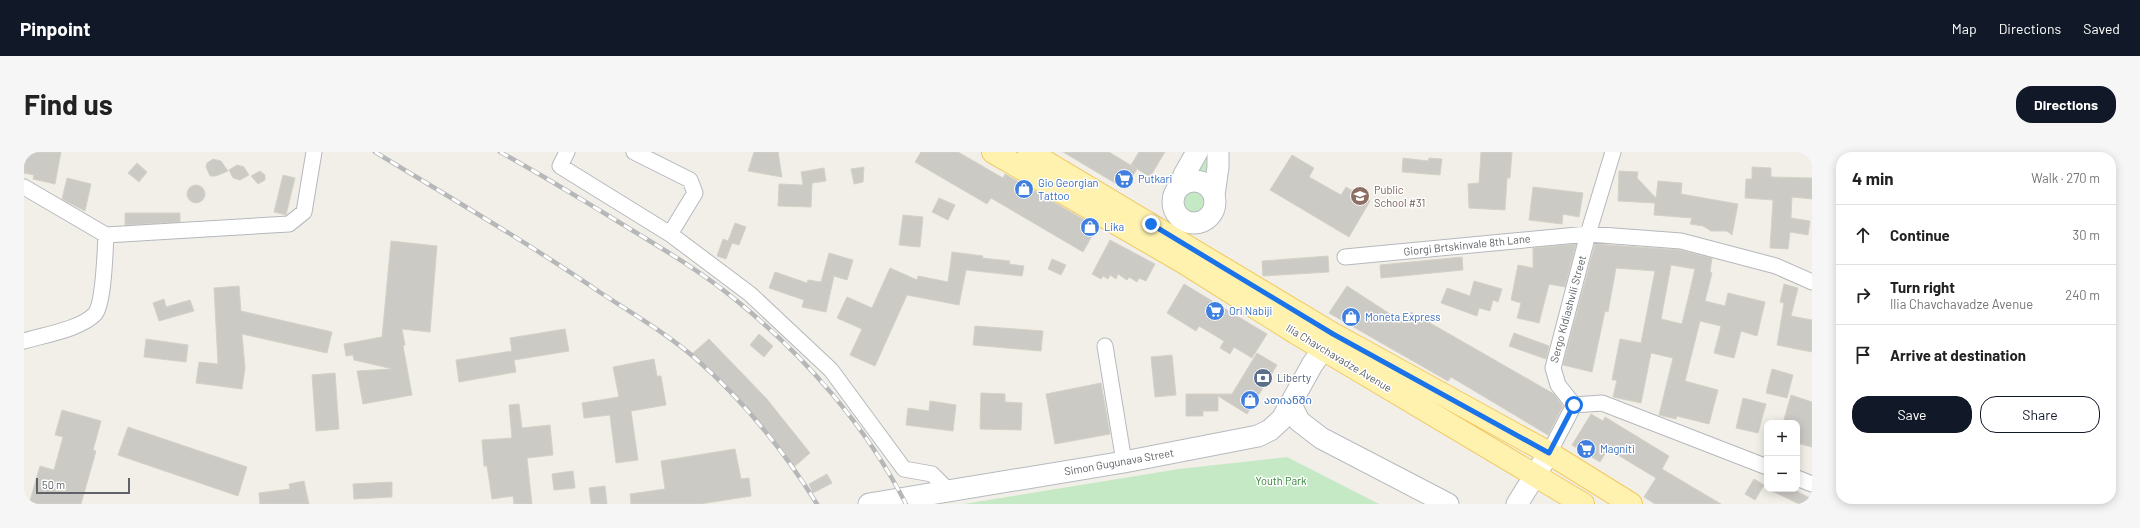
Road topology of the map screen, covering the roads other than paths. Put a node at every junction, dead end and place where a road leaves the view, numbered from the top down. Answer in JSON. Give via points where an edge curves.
{"nodes":[{"id":1,"x":314,"y":152,"type":"edge"},
{"id":2,"x":568,"y":152,"type":"edge"},
{"id":3,"x":634,"y":152,"type":"edge"},
{"id":4,"x":993,"y":152,"type":"edge"},
{"id":5,"x":1029,"y":152,"type":"edge"},
{"id":6,"x":1197,"y":152,"type":"edge"},
{"id":7,"x":1218,"y":152,"type":"edge"},
{"id":8,"x":1613,"y":152,"type":"edge"},
{"id":9,"x":24,"y":187,"type":"edge"},
{"id":10,"x":1177,"y":193,"type":"junction"},
{"id":11,"x":1214,"y":195,"type":"junction"},
{"id":12,"x":1203,"y":220,"type":"junction"},
{"id":13,"x":1146,"y":232,"type":"junction"},
{"id":14,"x":670,"y":234,"type":"junction"},
{"id":15,"x":1588,"y":234,"type":"junction"},
{"id":16,"x":106,"y":235,"type":"junction"},
{"id":17,"x":1187,"y":256,"type":"junction"},
{"id":18,"x":1345,"y":257,"type":"dead end"},
{"id":19,"x":1812,"y":282,"type":"edge"},
{"id":20,"x":24,"y":341,"type":"edge"},
{"id":21,"x":1328,"y":341,"type":"junction"},
{"id":22,"x":1105,"y":346,"type":"dead end"},
{"id":23,"x":1361,"y":371,"type":"junction"},
{"id":24,"x":1304,"y":380,"type":"junction"},
{"id":25,"x":1291,"y":405,"type":"junction"},
{"id":26,"x":1574,"y":405,"type":"junction"},
{"id":27,"x":1258,"y":436,"type":"junction"},
{"id":28,"x":1321,"y":438,"type":"junction"},
{"id":29,"x":1549,"y":453,"type":"junction"},
{"id":30,"x":1124,"y":462,"type":"junction"},
{"id":31,"x":1764,"y":466,"type":"edge"},
{"id":32,"x":1534,"y":476,"type":"junction"},
{"id":33,"x":1800,"y":479,"type":"edge"},
{"id":34,"x":1812,"y":484,"type":"edge"},
{"id":35,"x":949,"y":491,"type":"junction"},
{"id":36,"x":869,"y":504,"type":"edge"},
{"id":37,"x":1448,"y":504,"type":"edge"},
{"id":38,"x":1516,"y":504,"type":"edge"},
{"id":39,"x":1583,"y":504,"type":"edge"},
{"id":40,"x":1632,"y":504,"type":"edge"}],
"edges":[{"from":1,"to":16,"type":"street","via":[[304,212],[289,224]]},
{"from":2,"to":14,"type":"street","via":[[560,166]]},
{"from":3,"to":14,"type":"street","via":[[690,180],[695,193]]},
{"from":4,"to":13,"type":"main road","name":"Ilia Chavchavadze Avenue"},
{"from":5,"to":13,"type":"main road","name":"Ilia Chavchavadze Avenue"},
{"from":6,"to":10,"type":"main road"},
{"from":7,"to":11,"type":"main road"},
{"from":8,"to":15,"type":"street","name":"Sergo Kldiashvili Street"},
{"from":9,"to":16,"type":"street"},
{"from":10,"to":11,"type":"main road","via":[[1193,181],[1200,181],[1211,189]]},
{"from":10,"to":12,"type":"main road","via":[[1175,209],[1179,216],[1186,221]]},
{"from":10,"to":13,"type":"main road"},
{"from":11,"to":12,"type":"main road","via":[[1214,209],[1210,216]]},
{"from":12,"to":17,"type":"main road"},
{"from":13,"to":17,"type":"main road","name":"Ilia Chavchavadze Avenue"},
{"from":14,"to":35,"type":"street","via":[[750,294],[831,370],[904,468],[932,474]]},
{"from":15,"to":18,"type":"street","name":"Giorgi Brtskinvale 8th Lane"},
{"from":15,"to":19,"type":"street","via":[[1681,241],[1776,266]]},
{"from":15,"to":26,"type":"street","name":"Sergo Kldiashvili Street","via":[[1553,368],[1558,385]]},
{"from":16,"to":20,"type":"street","via":[[102,292],[96,313],[81,324]]},
{"from":17,"to":21,"type":"main road","name":"Ilia Chavchavadze Avenue"},
{"from":21,"to":23,"type":"main road","name":"Ilia Chavchavadze Avenue"},
{"from":21,"to":24,"type":"main road","name":"Simon Gugunava Street"},
{"from":21,"to":29,"type":"main road","name":"Ilia Chavchavadze Avenue"},
{"from":22,"to":30,"type":"street"},
{"from":23,"to":24,"type":"main road","via":[[1330,368]]},
{"from":23,"to":32,"type":"main road","name":"Ilia Chavchavadze Avenue"},
{"from":24,"to":25,"type":"main road","name":"Simon Gugunava Street"},
{"from":25,"to":27,"type":"main road","name":"Simon Gugunava Street","via":[[1276,425]]},
{"from":25,"to":28,"type":"main road","via":[[1299,421]]},
{"from":26,"to":29,"type":"street"},
{"from":26,"to":31,"type":"street","via":[[1602,403]]},
{"from":27,"to":28,"type":"main road","via":[[1295,433]]},
{"from":27,"to":30,"type":"main road","name":"Simon Gugunava Street"},
{"from":28,"to":37,"type":"main road"},
{"from":29,"to":32,"type":"main road"},
{"from":29,"to":40,"type":"main road","name":"Ilia Chavchavadze Avenue"},
{"from":30,"to":35,"type":"main road","name":"Simon Gugunava Street"},
{"from":32,"to":38,"type":"main road"},
{"from":32,"to":39,"type":"main road","name":"Ilia Chavchavadze Avenue"},
{"from":33,"to":34,"type":"street"},
{"from":35,"to":36,"type":"main road","name":"Simon Gugunava Street"}]}
